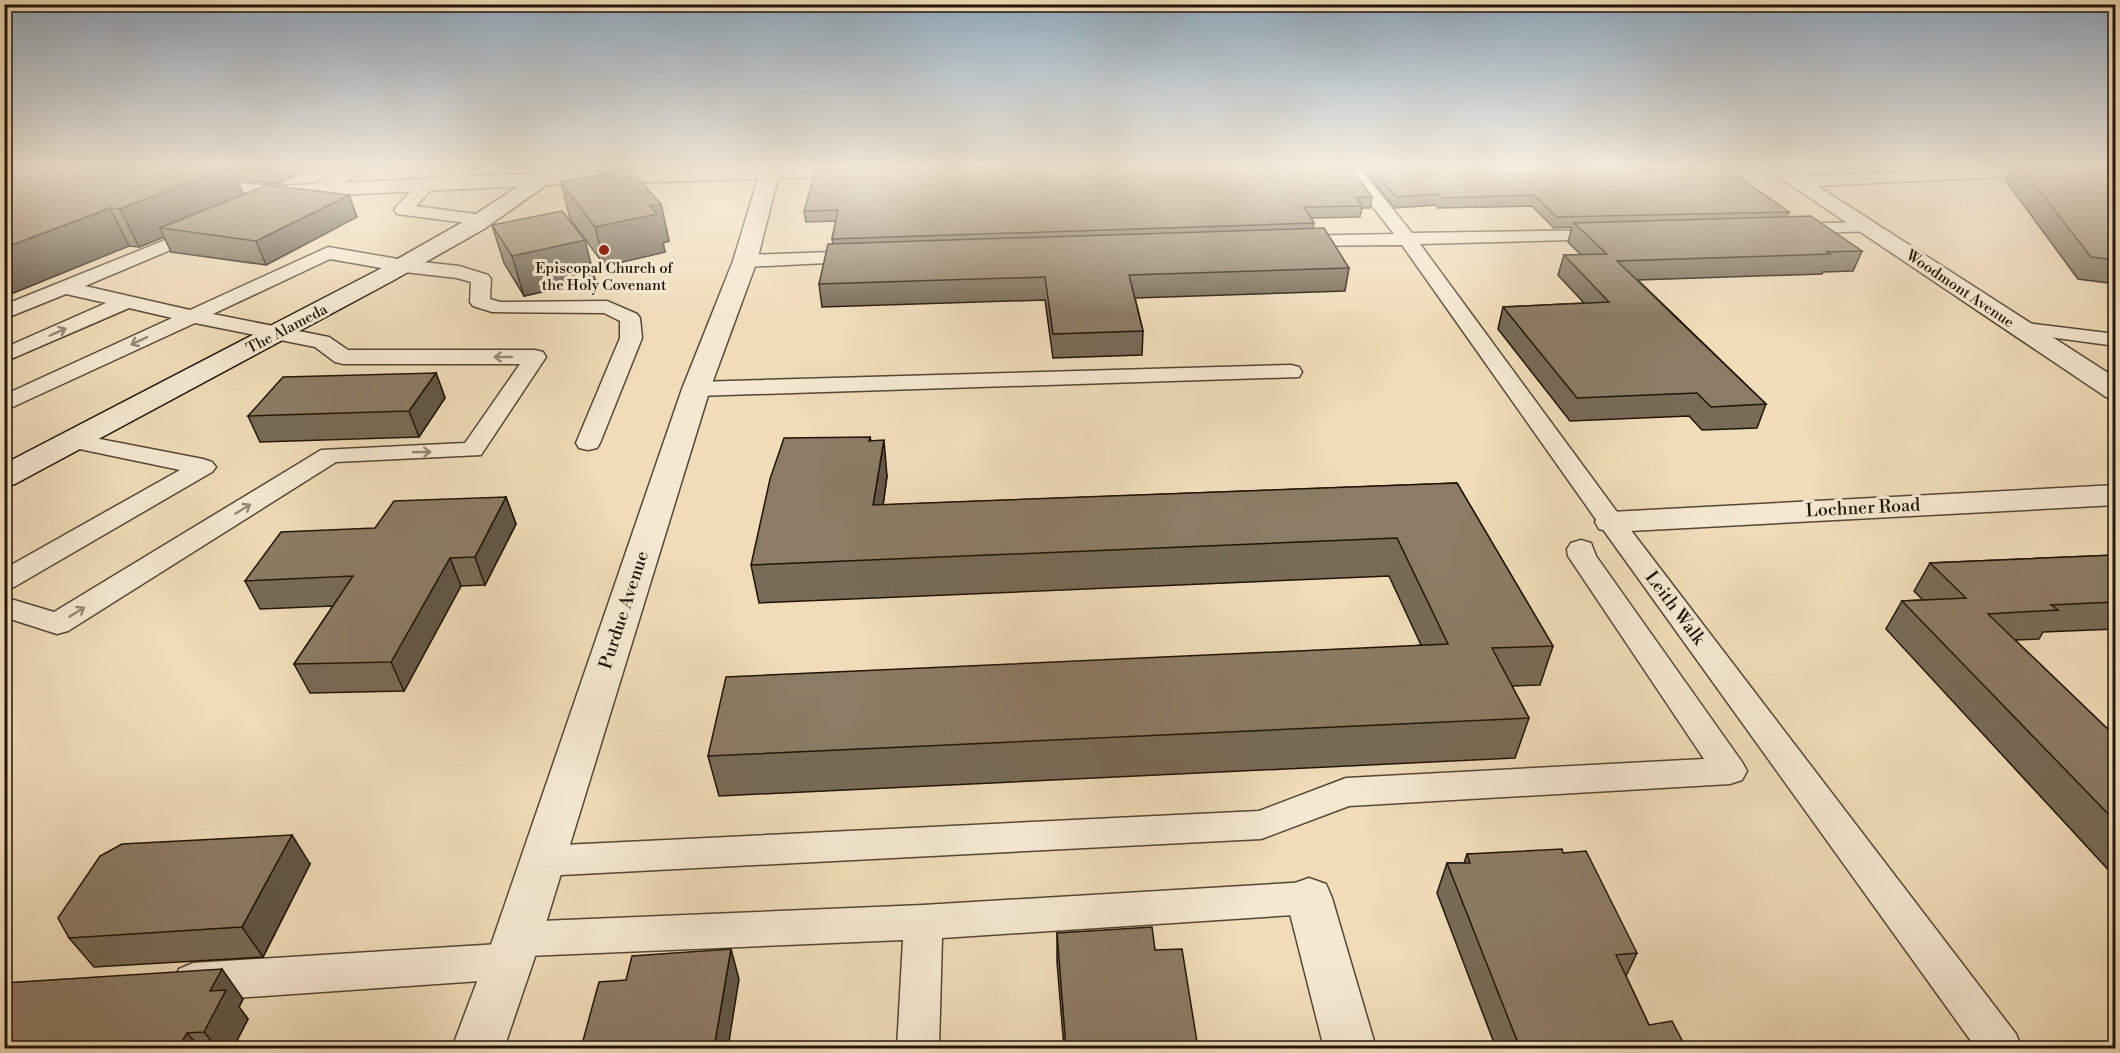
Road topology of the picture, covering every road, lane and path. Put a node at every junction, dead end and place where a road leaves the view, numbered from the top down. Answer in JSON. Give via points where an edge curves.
{"nodes":[{"id":1,"x":452,"y":216,"type":"edge"},
{"id":2,"x":488,"y":216,"type":"edge"},
{"id":3,"x":758,"y":216,"type":"edge"},
{"id":4,"x":1389,"y":216,"type":"edge"},
{"id":5,"x":1849,"y":216,"type":"edge"},
{"id":6,"x":482,"y":220,"type":"junction"},
{"id":7,"x":217,"y":224,"type":"edge"},
{"id":8,"x":1866,"y":227,"type":"junction"},
{"id":9,"x":1779,"y":229,"type":"edge"},
{"id":10,"x":1630,"y":233,"type":"edge"},
{"id":11,"x":1407,"y":239,"type":"junction"},
{"id":12,"x":1282,"y":243,"type":"edge"},
{"id":13,"x":874,"y":256,"type":"edge"},
{"id":14,"x":745,"y":261,"type":"junction"},
{"id":15,"x":404,"y":266,"type":"junction"},
{"id":16,"x":65,"y":288,"type":"junction"},
{"id":17,"x":126,"y":302,"type":"junction"},
{"id":18,"x":4,"y":314,"type":"edge"},
{"id":19,"x":192,"y":316,"type":"junction"},
{"id":20,"x":2018,"y":327,"type":"junction"},
{"id":21,"x":277,"y":334,"type":"junction"},
{"id":22,"x":2115,"y":340,"type":"edge"},
{"id":23,"x":4,"y":356,"type":"edge"},
{"id":24,"x":1291,"y":372,"type":"dead end"},
{"id":25,"x":696,"y":389,"type":"junction"},
{"id":26,"x":2115,"y":391,"type":"edge"},
{"id":27,"x":4,"y":404,"type":"edge"},
{"id":28,"x":74,"y":441,"type":"junction"},
{"id":29,"x":588,"y":443,"type":"dead end"},
{"id":30,"x":4,"y":477,"type":"edge"},
{"id":31,"x":2115,"y":495,"type":"edge"},
{"id":32,"x":1611,"y":522,"type":"junction"},
{"id":33,"x":1581,"y":549,"type":"dead end"},
{"id":34,"x":4,"y":581,"type":"edge"},
{"id":35,"x":4,"y":606,"type":"edge"},
{"id":36,"x":542,"y":861,"type":"junction"},
{"id":37,"x":1309,"y":898,"type":"joint"},
{"id":38,"x":923,"y":922,"type":"junction"},
{"id":39,"x":513,"y":950,"type":"junction"},
{"id":40,"x":162,"y":984,"type":"edge"},
{"id":41,"x":478,"y":1048,"type":"edge"},
{"id":42,"x":918,"y":1048,"type":"edge"},
{"id":43,"x":1350,"y":1048,"type":"edge"},
{"id":44,"x":2001,"y":1048,"type":"edge"}],
"edges":[{"from":1,"to":6,"type":"lane"},
{"from":2,"to":6,"type":"street","name":"The Alameda"},
{"from":3,"to":14,"type":"street","name":"Purdue Avenue"},
{"from":4,"to":11,"type":"lane","name":"Leith Walk"},
{"from":5,"to":8,"type":"street","name":"Woodmont Avenue"},
{"from":6,"to":15,"type":"street","name":"The Alameda"},
{"from":7,"to":16,"type":"lane"},
{"from":8,"to":9,"type":"lane"},
{"from":8,"to":20,"type":"street","name":"Woodmont Avenue"},
{"from":10,"to":11,"type":"lane"},
{"from":11,"to":12,"type":"lane"},
{"from":11,"to":32,"type":"lane","name":"Leith Walk"},
{"from":13,"to":14,"type":"lane"},
{"from":14,"to":25,"type":"street","name":"Purdue Avenue"},
{"from":15,"to":19,"type":"lane","via":[[328,253]]},
{"from":15,"to":21,"type":"street","name":"The Alameda"},
{"from":15,"to":29,"type":"lane","via":[[459,272],[481,279],[480,302],[499,308],[607,307],[630,318],[631,338]]},
{"from":16,"to":17,"type":"lane"},
{"from":16,"to":18,"type":"lane"},
{"from":17,"to":19,"type":"lane"},
{"from":23,"to":17,"type":"lane","one_way":true},
{"from":19,"to":21,"type":"lane"},
{"from":19,"to":27,"type":"lane","one_way":true},
{"from":20,"to":22,"type":"lane"},
{"from":20,"to":26,"type":"street","name":"Woodmont Avenue"},
{"from":21,"to":28,"type":"street","name":"The Alameda"},
{"from":35,"to":21,"type":"lane","one_way":true,"via":[[57,624],[330,455],[472,450],[535,357],[343,357],[321,342]]},
{"from":24,"to":25,"type":"lane"},
{"from":25,"to":36,"type":"street","name":"Purdue Avenue"},
{"from":28,"to":30,"type":"street","name":"The Alameda"},
{"from":28,"to":34,"type":"lane","via":[[203,467]]},
{"from":31,"to":32,"type":"street","name":"Lochner Road"},
{"from":32,"to":44,"type":"lane","name":"Leith Walk"},
{"from":33,"to":36,"type":"lane","via":[[1582,556],[1730,771],[1346,792],[1261,825]]},
{"from":36,"to":39,"type":"street","name":"Purdue Avenue"},
{"from":37,"to":38,"type":"lane"},
{"from":37,"to":43,"type":"street"},
{"from":38,"to":39,"type":"lane"},
{"from":38,"to":42,"type":"lane"},
{"from":39,"to":40,"type":"lane"},
{"from":39,"to":41,"type":"street","name":"Purdue Avenue"}]}
